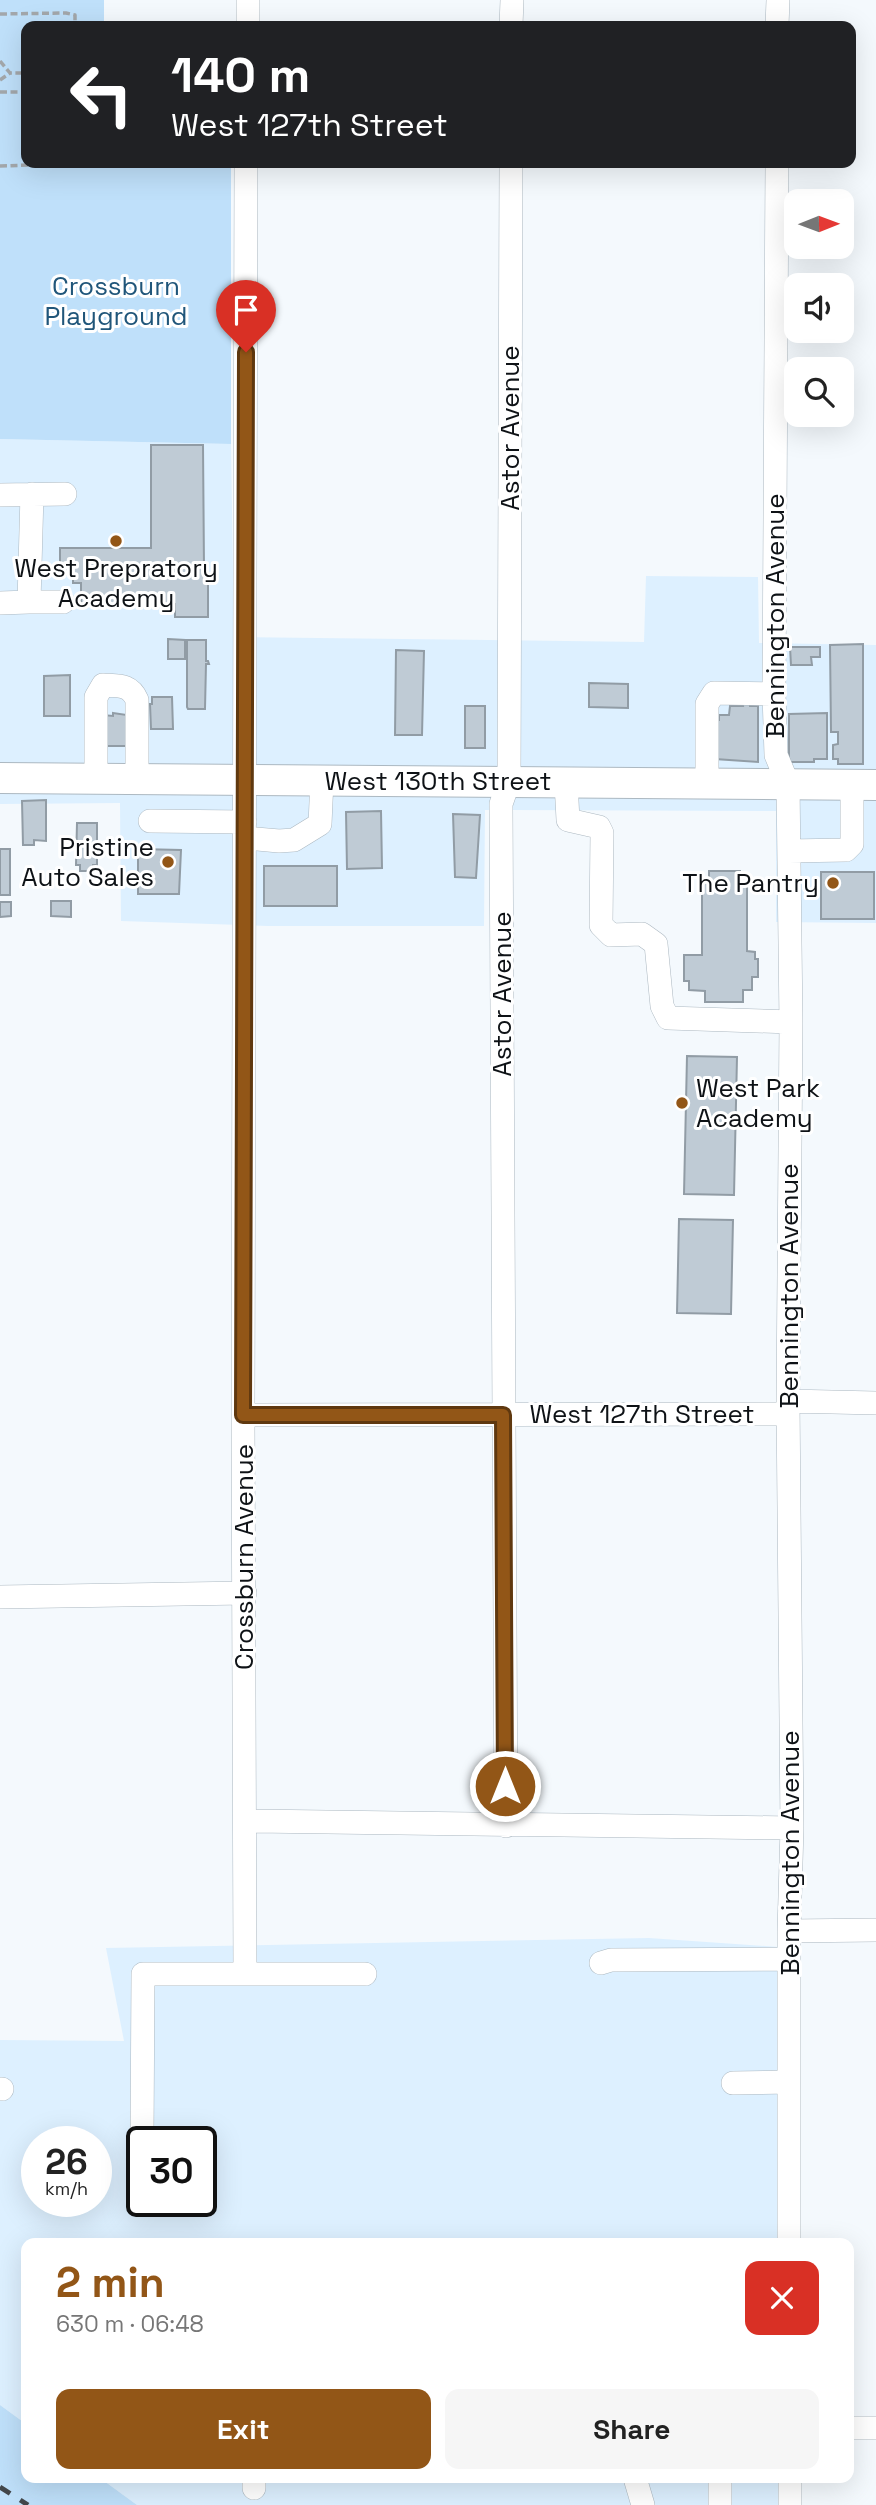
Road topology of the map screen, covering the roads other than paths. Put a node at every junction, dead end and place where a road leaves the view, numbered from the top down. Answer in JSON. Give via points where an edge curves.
{"nodes":[{"id":1,"x":248,"y":0,"type":"edge"},
{"id":2,"x":512,"y":0,"type":"edge"},
{"id":3,"x":778,"y":0,"type":"edge"},
{"id":4,"x":248,"y":21,"type":"edge"},
{"id":5,"x":511,"y":21,"type":"edge"},
{"id":6,"x":777,"y":21,"type":"edge"},
{"id":7,"x":246,"y":168,"type":"edge"},
{"id":8,"x":511,"y":168,"type":"edge"},
{"id":9,"x":777,"y":168,"type":"edge"},
{"id":10,"x":32,"y":494,"type":"junction"},
{"id":11,"x":65,"y":494,"type":"dead end"},
{"id":12,"x":0,"y":495,"type":"edge"},
{"id":13,"x":29,"y":602,"type":"junction"},
{"id":14,"x":63,"y":602,"type":"dead end"},
{"id":15,"x":0,"y":603,"type":"edge"},
{"id":16,"x":774,"y":694,"type":"junction"},
{"id":17,"x":0,"y":778,"type":"edge"},
{"id":18,"x":96,"y":779,"type":"junction"},
{"id":19,"x":137,"y":780,"type":"junction"},
{"id":20,"x":322,"y":780,"type":"junction"},
{"id":21,"x":245,"y":781,"type":"junction"},
{"id":22,"x":509,"y":781,"type":"junction"},
{"id":23,"x":566,"y":782,"type":"junction"},
{"id":24,"x":707,"y":784,"type":"junction"},
{"id":25,"x":788,"y":784,"type":"junction"},
{"id":26,"x":864,"y":785,"type":"edge"},
{"id":27,"x":150,"y":821,"type":"dead end"},
{"id":28,"x":245,"y":830,"type":"junction"},
{"id":29,"x":789,"y":851,"type":"junction"},
{"id":30,"x":791,"y":1021,"type":"junction"},
{"id":31,"x":876,"y":1403,"type":"edge"},
{"id":32,"x":788,"y":1408,"type":"junction"},
{"id":33,"x":243,"y":1415,"type":"junction"},
{"id":34,"x":503,"y":1415,"type":"junction"},
{"id":35,"x":245,"y":1593,"type":"junction"},
{"id":36,"x":0,"y":1597,"type":"edge"},
{"id":37,"x":245,"y":1821,"type":"junction"},
{"id":38,"x":506,"y":1826,"type":"junction"},
{"id":39,"x":792,"y":1828,"type":"junction"},
{"id":40,"x":876,"y":1930,"type":"edge"},
{"id":41,"x":789,"y":1931,"type":"junction"},
{"id":42,"x":789,"y":1959,"type":"junction"},
{"id":43,"x":601,"y":1963,"type":"dead end"},
{"id":44,"x":245,"y":1974,"type":"junction"},
{"id":45,"x":365,"y":1974,"type":"dead end"},
{"id":46,"x":789,"y":2082,"type":"junction"},
{"id":47,"x":733,"y":2083,"type":"dead end"},
{"id":48,"x":142,"y":2126,"type":"edge"},
{"id":49,"x":789,"y":2238,"type":"edge"},
{"id":50,"x":854,"y":2428,"type":"edge"},
{"id":51,"x":876,"y":2428,"type":"edge"},
{"id":52,"x":636,"y":2483,"type":"edge"},
{"id":53,"x":720,"y":2483,"type":"edge"},
{"id":54,"x":790,"y":2483,"type":"edge"},
{"id":55,"x":643,"y":2505,"type":"edge"},
{"id":56,"x":720,"y":2505,"type":"edge"},
{"id":57,"x":790,"y":2505,"type":"edge"}],
"edges":[{"from":1,"to":4,"type":"street"},
{"from":2,"to":5,"type":"street"},
{"from":3,"to":6,"type":"street"},
{"from":7,"to":21,"type":"street","name":"Crossburn Avenue"},
{"from":8,"to":22,"type":"street","name":"Astor Avenue"},
{"from":9,"to":16,"type":"street","name":"Bennington Avenue"},
{"from":10,"to":11,"type":"street"},
{"from":10,"to":12,"type":"street"},
{"from":10,"to":13,"type":"street"},
{"from":13,"to":14,"type":"street"},
{"from":13,"to":15,"type":"street"},
{"from":16,"to":24,"type":"street","via":[[714,692],[707,704]]},
{"from":16,"to":25,"type":"street","name":"Bennington Avenue","via":[[776,755]]},
{"from":17,"to":18,"type":"main road","name":"West 130th Street"},
{"from":18,"to":19,"type":"main road","name":"West 130th Street"},
{"from":18,"to":19,"type":"street","via":[[96,697],[103,685],[127,686],[137,700]]},
{"from":19,"to":21,"type":"main road","name":"West 130th Street"},
{"from":20,"to":21,"type":"main road","name":"West 130th Street"},
{"from":20,"to":22,"type":"main road","name":"West 130th Street"},
{"from":20,"to":28,"type":"street","via":[[320,824],[294,840],[279,841]]},
{"from":21,"to":28,"type":"street","name":"Crossburn Avenue"},
{"from":22,"to":23,"type":"main road","name":"West 130th Street"},
{"from":22,"to":34,"type":"street","name":"Astor Avenue","via":[[501,804]]},
{"from":23,"to":24,"type":"main road","name":"West 130th Street"},
{"from":23,"to":30,"type":"street","via":[[568,820],[599,827],[603,833],[601,925],[611,935],[642,934],[656,944],[662,1006],[668,1018]]},
{"from":24,"to":25,"type":"main road","name":"West 130th Street"},
{"from":25,"to":26,"type":"main road","name":"West 130th Street"},
{"from":25,"to":29,"type":"street","name":"Bennington Avenue"},
{"from":26,"to":29,"type":"street","via":[[852,844],[846,850]]},
{"from":27,"to":28,"type":"street"},
{"from":28,"to":33,"type":"street","name":"Crossburn Avenue"},
{"from":29,"to":30,"type":"street","name":"Bennington Avenue"},
{"from":30,"to":32,"type":"street","name":"Bennington Avenue"},
{"from":31,"to":32,"type":"street","name":"West 127th Street"},
{"from":32,"to":34,"type":"street","name":"West 127th Street"},
{"from":32,"to":39,"type":"street","name":"Bennington Avenue"},
{"from":33,"to":34,"type":"street","name":"West 127th Street"},
{"from":33,"to":35,"type":"street","name":"Crossburn Avenue"},
{"from":34,"to":38,"type":"street","name":"Astor Avenue"},
{"from":35,"to":36,"type":"street"},
{"from":35,"to":37,"type":"street","name":"Crossburn Avenue"},
{"from":37,"to":38,"type":"street"},
{"from":37,"to":44,"type":"street","name":"Crossburn Avenue"},
{"from":38,"to":39,"type":"street"},
{"from":39,"to":41,"type":"street","name":"Bennington Avenue"},
{"from":40,"to":41,"type":"street"},
{"from":41,"to":42,"type":"street","name":"Bennington Avenue"},
{"from":42,"to":43,"type":"street"},
{"from":42,"to":46,"type":"street","name":"Bennington Avenue"},
{"from":44,"to":45,"type":"street"},
{"from":44,"to":48,"type":"street","via":[[143,1974]]},
{"from":46,"to":47,"type":"street"},
{"from":46,"to":49,"type":"street","name":"Bennington Avenue"},
{"from":50,"to":51,"type":"street"},
{"from":52,"to":55,"type":"street"},
{"from":53,"to":56,"type":"street"},
{"from":54,"to":57,"type":"street"}]}
